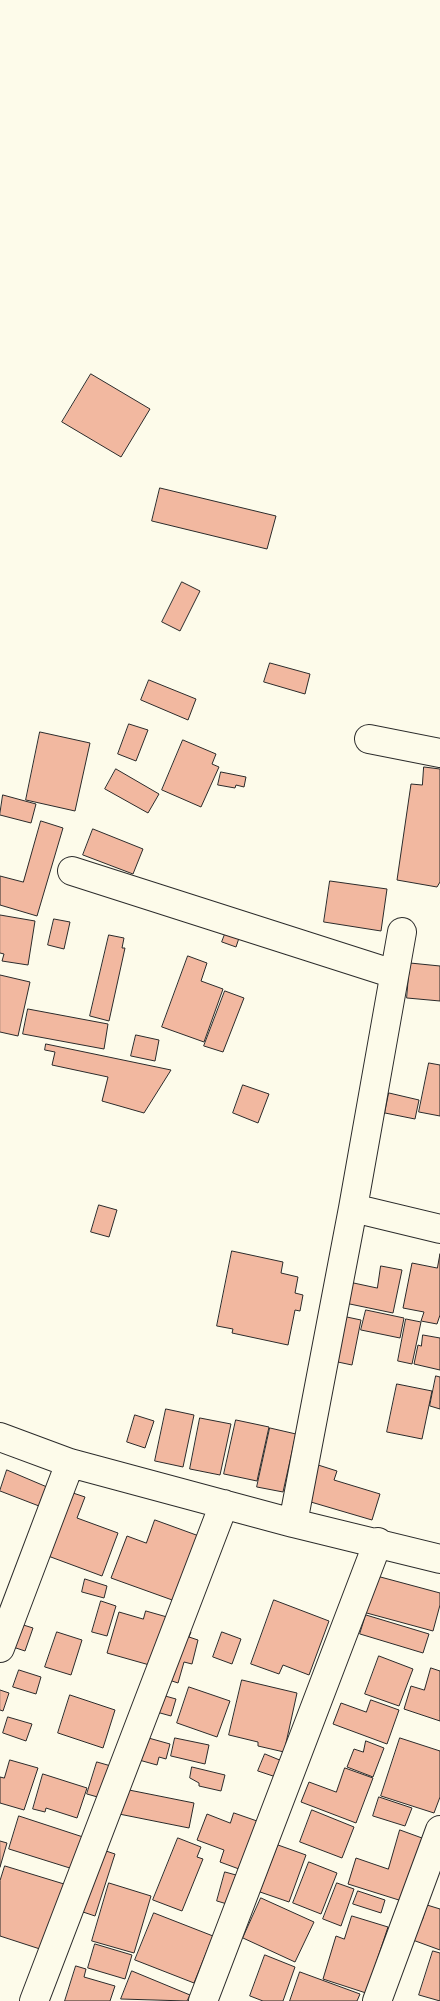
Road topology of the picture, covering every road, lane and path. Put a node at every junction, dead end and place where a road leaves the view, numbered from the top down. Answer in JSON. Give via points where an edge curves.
{"nodes":[{"id":1,"x":370,"y":739,"type":"dead end"},
{"id":2,"x":440,"y":753,"type":"edge"},
{"id":3,"x":72,"y":871,"type":"dead end"},
{"id":4,"x":402,"y":932,"type":"dead end"},
{"id":5,"x":394,"y":974,"type":"junction"},
{"id":6,"x":353,"y":1208,"type":"junction"},
{"id":7,"x":440,"y":1229,"type":"edge"},
{"id":8,"x":0,"y":1437,"type":"edge"},
{"id":9,"x":70,"y":1463,"type":"junction"},
{"id":10,"x":224,"y":1504,"type":"junction"},
{"id":11,"x":292,"y":1523,"type":"junction"},
{"id":12,"x":378,"y":1542,"type":"junction"},
{"id":13,"x":440,"y":1558,"type":"edge"},
{"id":14,"x":0,"y":1648,"type":"edge"},
{"id":15,"x":440,"y":1830,"type":"edge"},
{"id":16,"x":34,"y":2001,"type":"edge"},
{"id":17,"x":203,"y":2001,"type":"edge"},
{"id":18,"x":376,"y":2001,"type":"edge"}],
"edges":[{"from":1,"to":2,"type":"street"},
{"from":3,"to":5,"type":"street"},
{"from":4,"to":5,"type":"street"},
{"from":5,"to":6,"type":"street"},
{"from":6,"to":7,"type":"street"},
{"from":6,"to":11,"type":"street"},
{"from":8,"to":9,"type":"street"},
{"from":9,"to":10,"type":"street"},
{"from":9,"to":14,"type":"street"},
{"from":10,"to":11,"type":"street"},
{"from":10,"to":16,"type":"street"},
{"from":11,"to":12,"type":"street"},
{"from":12,"to":13,"type":"street"},
{"from":12,"to":17,"type":"street"},
{"from":15,"to":18,"type":"street"}]}
